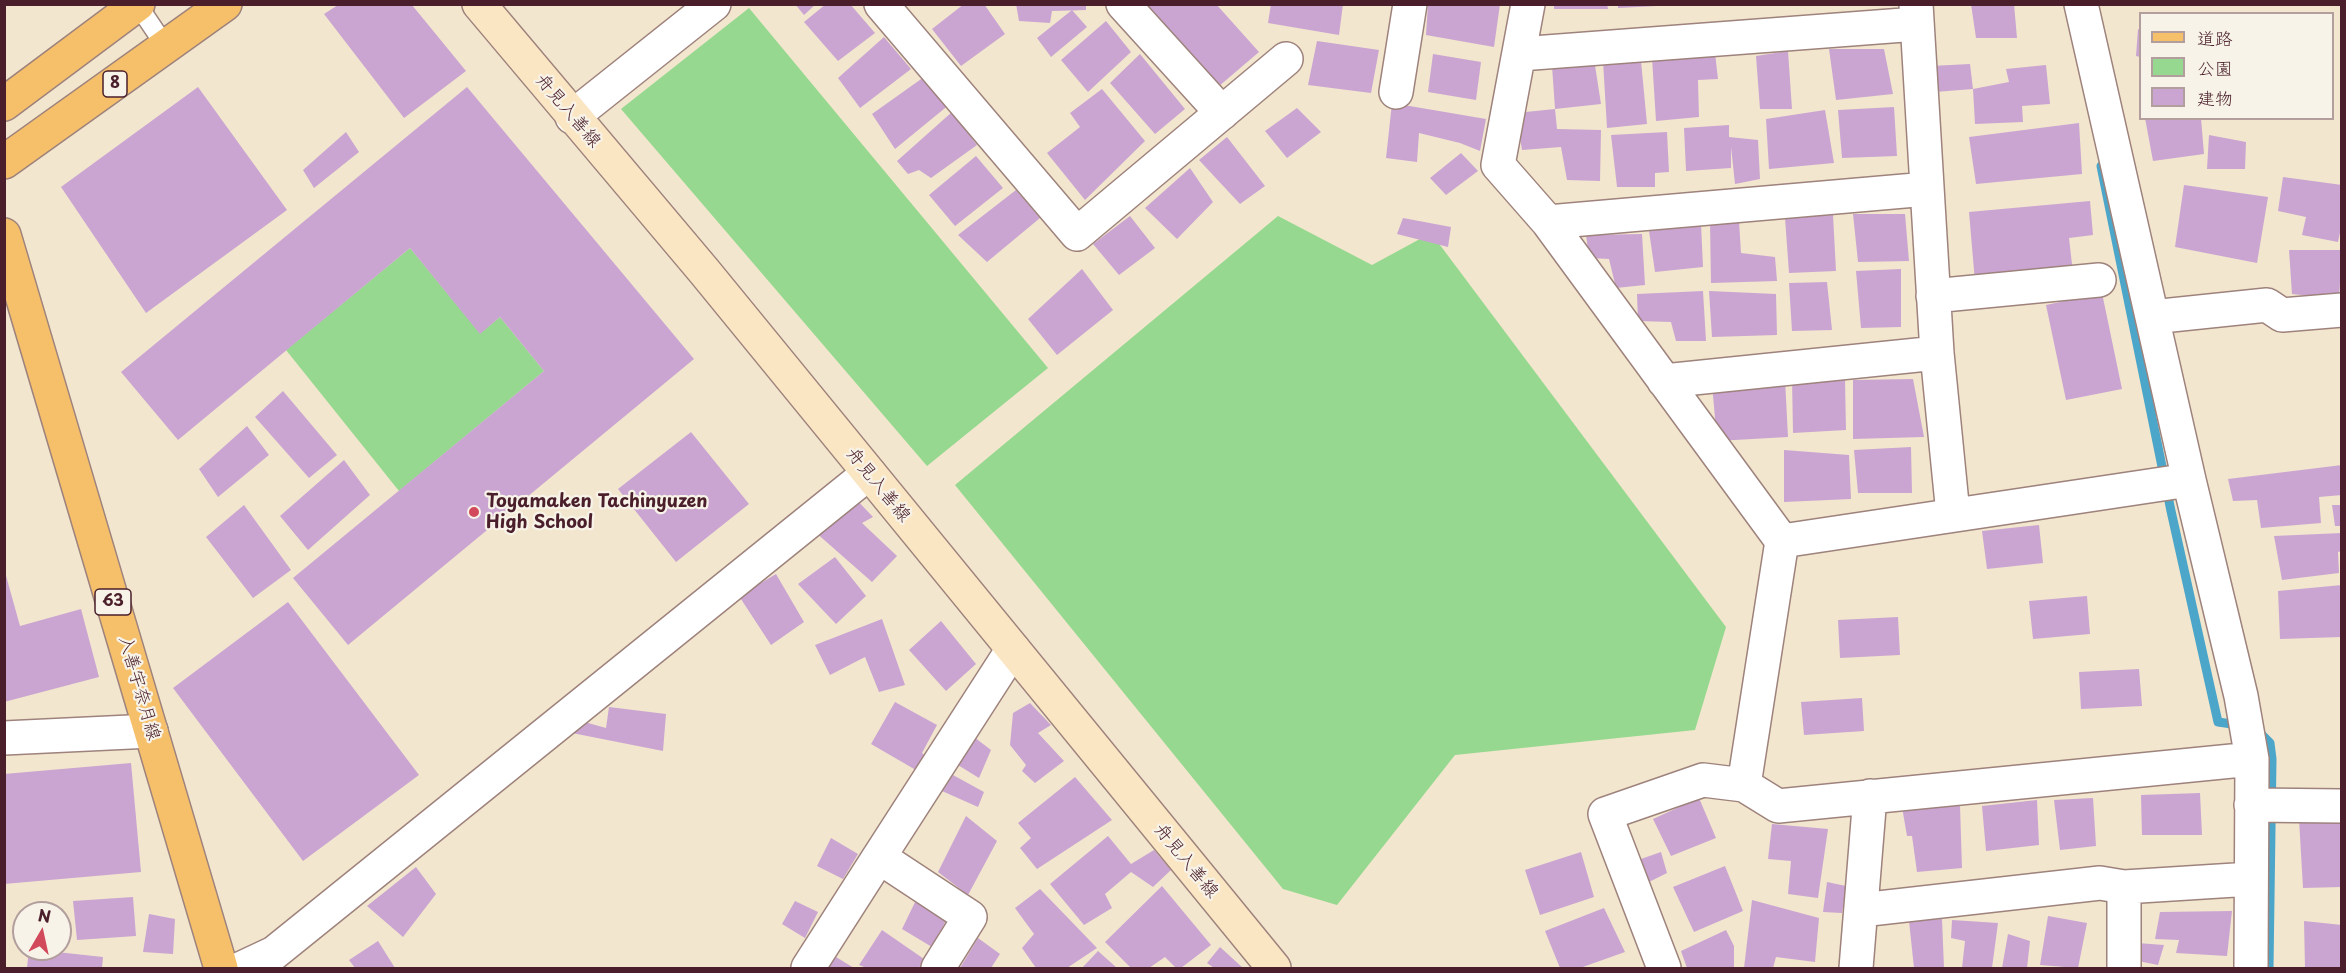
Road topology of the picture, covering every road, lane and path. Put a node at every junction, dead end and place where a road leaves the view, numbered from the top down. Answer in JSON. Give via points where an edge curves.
{"nodes":[{"id":1,"x":137,"y":4,"type":"edge"},
{"id":2,"x":225,"y":4,"type":"edge"},
{"id":3,"x":479,"y":4,"type":"edge"},
{"id":4,"x":714,"y":4,"type":"edge"},
{"id":5,"x":880,"y":4,"type":"edge"},
{"id":6,"x":1123,"y":4,"type":"edge"},
{"id":7,"x":1410,"y":4,"type":"edge"},
{"id":8,"x":1528,"y":4,"type":"edge"},
{"id":9,"x":2081,"y":4,"type":"edge"},
{"id":10,"x":1916,"y":14,"type":"edge"},
{"id":11,"x":166,"y":47,"type":"junction"},
{"id":12,"x":1520,"y":54,"type":"junction"},
{"id":13,"x":1286,"y":59,"type":"dead end"},
{"id":14,"x":1396,"y":92,"type":"dead end"},
{"id":15,"x":4,"y":104,"type":"edge"},
{"id":16,"x":1222,"y":113,"type":"junction"},
{"id":17,"x":572,"y":117,"type":"junction"},
{"id":18,"x":4,"y":162,"type":"edge"},
{"id":19,"x":1927,"y":189,"type":"junction"},
{"id":20,"x":1548,"y":222,"type":"junction"},
{"id":21,"x":4,"y":235,"type":"edge"},
{"id":22,"x":2099,"y":280,"type":"dead end"},
{"id":23,"x":1933,"y":296,"type":"junction"},
{"id":24,"x":2342,"y":310,"type":"edge"},
{"id":25,"x":2152,"y":317,"type":"junction"},
{"id":26,"x":1937,"y":353,"type":"junction"},
{"id":27,"x":1664,"y":381,"type":"junction"},
{"id":28,"x":869,"y":473,"type":"junction"},
{"id":29,"x":2189,"y":480,"type":"junction"},
{"id":30,"x":1953,"y":514,"type":"junction"},
{"id":31,"x":1782,"y":541,"type":"junction"},
{"id":32,"x":1013,"y":649,"type":"junction"},
{"id":33,"x":151,"y":731,"type":"junction"},
{"id":34,"x":4,"y":738,"type":"edge"},
{"id":35,"x":2252,"y":759,"type":"junction"},
{"id":36,"x":1744,"y":785,"type":"junction"},
{"id":37,"x":1870,"y":796,"type":"junction"},
{"id":38,"x":2251,"y":806,"type":"junction"},
{"id":39,"x":2342,"y":806,"type":"edge"},
{"id":40,"x":879,"y":856,"type":"junction"},
{"id":41,"x":2251,"y":879,"type":"junction"},
{"id":42,"x":2124,"y":887,"type":"junction"},
{"id":43,"x":1860,"y":910,"type":"junction"},
{"id":44,"x":221,"y":969,"type":"edge"},
{"id":45,"x":243,"y":969,"type":"edge"},
{"id":46,"x":807,"y":969,"type":"edge"},
{"id":47,"x":938,"y":969,"type":"edge"},
{"id":48,"x":1274,"y":969,"type":"edge"},
{"id":49,"x":1664,"y":969,"type":"edge"},
{"id":50,"x":1856,"y":969,"type":"edge"},
{"id":51,"x":2124,"y":969,"type":"edge"},
{"id":52,"x":2252,"y":969,"type":"edge"}],
"edges":[{"from":1,"to":11,"type":"lane"},
{"from":1,"to":15,"type":"main road"},
{"from":2,"to":11,"type":"main road","number":"8"},
{"from":3,"to":17,"type":"main road","name":"舟見入善線"},
{"from":4,"to":17,"type":"street"},
{"from":5,"to":16,"type":"street","via":[[1077,234]]},
{"from":6,"to":16,"type":"street"},
{"from":7,"to":14,"type":"street"},
{"from":8,"to":12,"type":"street"},
{"from":9,"to":25,"type":"street"},
{"from":10,"to":12,"type":"street"},
{"from":10,"to":19,"type":"street"},
{"from":11,"to":18,"type":"main road","number":"8"},
{"from":12,"to":20,"type":"street","via":[[1498,165]]},
{"from":13,"to":16,"type":"street"},
{"from":17,"to":28,"type":"main road","name":"舟見入善線"},
{"from":19,"to":20,"type":"street"},
{"from":19,"to":23,"type":"street"},
{"from":20,"to":27,"type":"street"},
{"from":21,"to":33,"type":"main road","name":"入善宇奈月線","number":"63"},
{"from":22,"to":23,"type":"street"},
{"from":23,"to":26,"type":"street"},
{"from":24,"to":25,"type":"street","via":[[2282,315],[2267,305]]},
{"from":25,"to":29,"type":"street"},
{"from":26,"to":27,"type":"street"},
{"from":26,"to":30,"type":"street"},
{"from":27,"to":31,"type":"street"},
{"from":28,"to":32,"type":"main road","name":"舟見入善線"},
{"from":28,"to":45,"type":"street","via":[[274,953]]},
{"from":29,"to":30,"type":"street"},
{"from":29,"to":35,"type":"street","via":[[2241,696]]},
{"from":30,"to":31,"type":"street"},
{"from":31,"to":36,"type":"street"},
{"from":32,"to":40,"type":"street"},
{"from":32,"to":48,"type":"main road","name":"舟見入善線"},
{"from":33,"to":34,"type":"street"},
{"from":33,"to":44,"type":"main road","name":"入善宇奈月線","number":"63"},
{"from":35,"to":37,"type":"street"},
{"from":35,"to":38,"type":"street"},
{"from":36,"to":37,"type":"street","via":[[1778,806]]},
{"from":36,"to":49,"type":"street","via":[[1703,780],[1605,814]]},
{"from":37,"to":43,"type":"street"},
{"from":38,"to":39,"type":"street"},
{"from":38,"to":41,"type":"street"},
{"from":40,"to":46,"type":"street"},
{"from":40,"to":47,"type":"street","via":[[970,917]]},
{"from":41,"to":42,"type":"street"},
{"from":41,"to":52,"type":"street"},
{"from":42,"to":43,"type":"street","via":[[2100,883]]},
{"from":42,"to":51,"type":"street"},
{"from":43,"to":50,"type":"street"}]}
